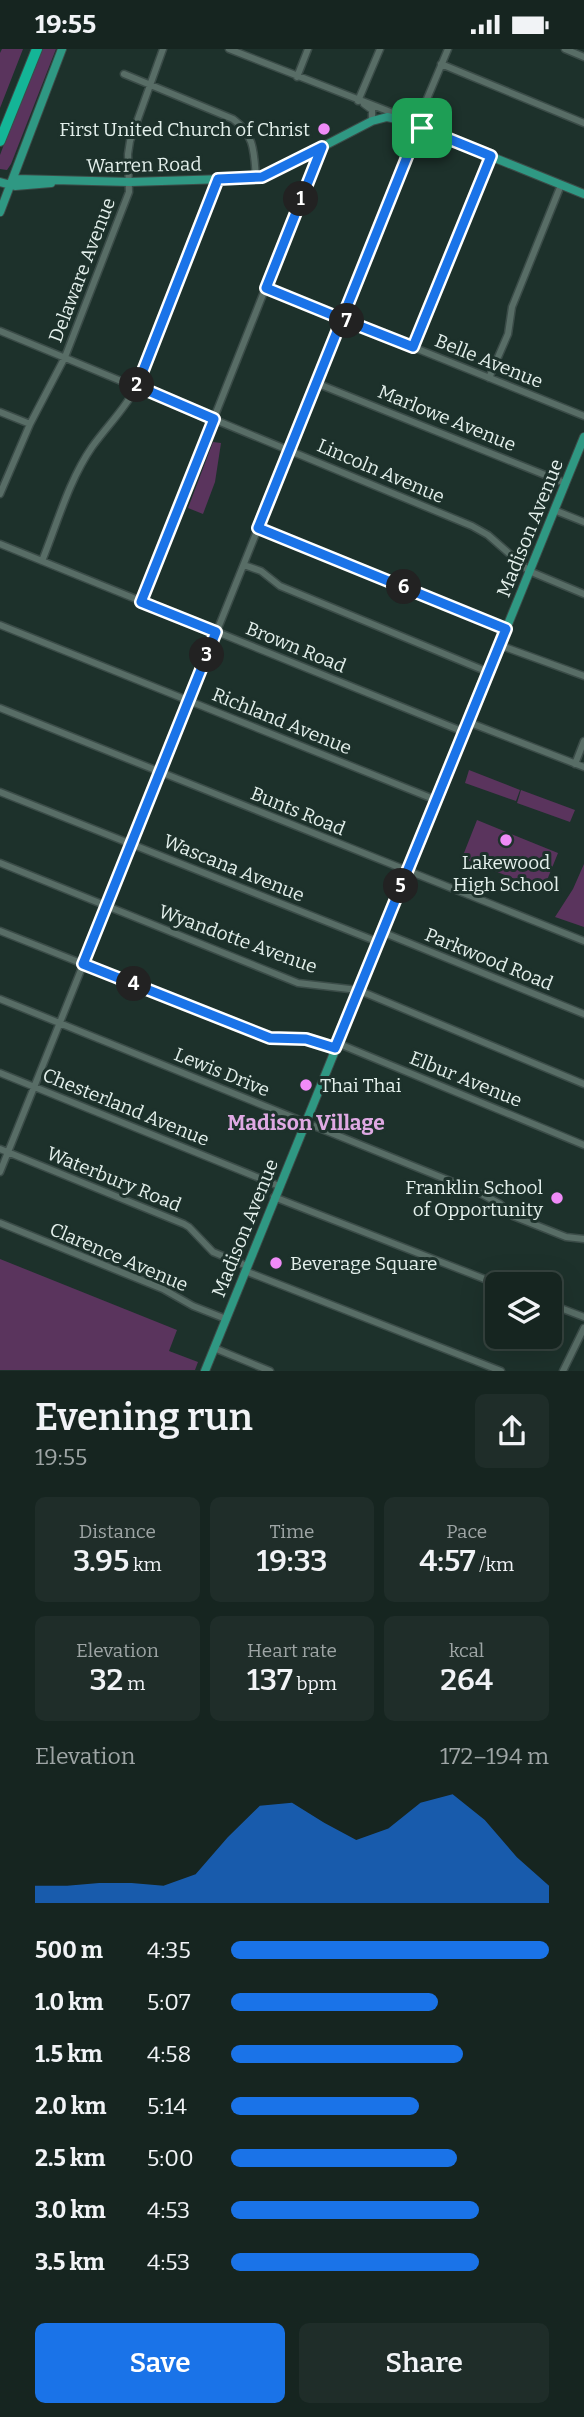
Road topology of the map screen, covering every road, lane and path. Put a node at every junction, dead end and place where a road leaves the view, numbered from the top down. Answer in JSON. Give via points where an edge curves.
{"nodes":[{"id":1,"x":37,"y":49,"type":"edge"},
{"id":2,"x":61,"y":49,"type":"edge"},
{"id":3,"x":163,"y":49,"type":"edge"},
{"id":4,"x":231,"y":49,"type":"edge"},
{"id":5,"x":308,"y":49,"type":"edge"},
{"id":6,"x":380,"y":49,"type":"edge"},
{"id":7,"x":448,"y":49,"type":"edge"},
{"id":8,"x":565,"y":49,"type":"edge"},
{"id":9,"x":584,"y":57,"type":"edge"},
{"id":10,"x":441,"y":64,"type":"junction"},
{"id":11,"x":124,"y":74,"type":"dead end"},
{"id":12,"x":296,"y":77,"type":"junction"},
{"id":13,"x":151,"y":86,"type":"junction"},
{"id":14,"x":360,"y":102,"type":"junction"},
{"id":15,"x":401,"y":120,"type":"junction"},
{"id":16,"x":372,"y":121,"type":"junction"},
{"id":17,"x":584,"y":123,"type":"edge"},
{"id":18,"x":417,"y":126,"type":"junction"},
{"id":19,"x":0,"y":142,"type":"edge"},
{"id":20,"x":322,"y":147,"type":"junction"},
{"id":21,"x":491,"y":156,"type":"junction"},
{"id":22,"x":218,"y":179,"type":"junction"},
{"id":23,"x":256,"y":179,"type":"junction"},
{"id":24,"x":5,"y":183,"type":"edge"},
{"id":25,"x":130,"y":183,"type":"junction"},
{"id":26,"x":561,"y":185,"type":"junction"},
{"id":27,"x":584,"y":194,"type":"edge"},
{"id":28,"x":0,"y":212,"type":"edge"},
{"id":29,"x":266,"y":288,"type":"junction"},
{"id":30,"x":342,"y":319,"type":"junction"},
{"id":31,"x":0,"y":331,"type":"edge"},
{"id":32,"x":413,"y":347,"type":"junction"},
{"id":33,"x":65,"y":357,"type":"junction"},
{"id":34,"x":489,"y":378,"type":"junction"},
{"id":35,"x":316,"y":383,"type":"junction"},
{"id":36,"x":137,"y":386,"type":"junction"},
{"id":37,"x":0,"y":412,"type":"edge"},
{"id":38,"x":584,"y":416,"type":"edge"},
{"id":39,"x":214,"y":419,"type":"junction"},
{"id":40,"x":30,"y":424,"type":"junction"},
{"id":41,"x":584,"y":437,"type":"edge"},
{"id":42,"x":290,"y":450,"type":"junction"},
{"id":43,"x":2,"y":484,"type":"edge"},
{"id":44,"x":565,"y":484,"type":"junction"},
{"id":45,"x":0,"y":494,"type":"edge"},
{"id":46,"x":554,"y":510,"type":"junction"},
{"id":47,"x":584,"y":522,"type":"edge"},
{"id":48,"x":258,"y":528,"type":"junction"},
{"id":49,"x":0,"y":544,"type":"edge"},
{"id":50,"x":42,"y":561,"type":"junction"},
{"id":51,"x":244,"y":565,"type":"junction"},
{"id":52,"x":529,"y":571,"type":"junction"},
{"id":53,"x":584,"y":594,"type":"edge"},
{"id":54,"x":141,"y":602,"type":"junction"},
{"id":55,"x":0,"y":625,"type":"edge"},
{"id":56,"x":506,"y":629,"type":"junction"},
{"id":57,"x":216,"y":632,"type":"junction"},
{"id":58,"x":499,"y":645,"type":"junction"},
{"id":59,"x":488,"y":672,"type":"junction"},
{"id":60,"x":584,"y":676,"type":"edge"},
{"id":61,"x":189,"y":701,"type":"junction"},
{"id":62,"x":0,"y":708,"type":"edge"},
{"id":63,"x":468,"y":722,"type":"junction"},
{"id":64,"x":464,"y":732,"type":"junction"},
{"id":65,"x":584,"y":741,"type":"edge"},
{"id":66,"x":575,"y":764,"type":"junction"},
{"id":67,"x":584,"y":767,"type":"edge"},
{"id":68,"x":160,"y":773,"type":"junction"},
{"id":69,"x":0,"y":792,"type":"edge"},
{"id":70,"x":436,"y":800,"type":"junction"},
{"id":71,"x":131,"y":845,"type":"junction"},
{"id":72,"x":0,"y":863,"type":"edge"},
{"id":73,"x":407,"y":871,"type":"junction"},
{"id":74,"x":107,"y":906,"type":"junction"},
{"id":75,"x":0,"y":931,"type":"edge"},
{"id":76,"x":382,"y":932,"type":"junction"},
{"id":77,"x":584,"y":941,"type":"edge"},
{"id":78,"x":378,"y":942,"type":"junction"},
{"id":79,"x":83,"y":964,"type":"junction"},
{"id":80,"x":358,"y":990,"type":"junction"},
{"id":81,"x":0,"y":999,"type":"edge"},
{"id":82,"x":584,"y":1014,"type":"edge"},
{"id":83,"x":60,"y":1023,"type":"junction"},
{"id":84,"x":336,"y":1045,"type":"junction"},
{"id":85,"x":0,"y":1073,"type":"edge"},
{"id":86,"x":584,"y":1084,"type":"edge"},
{"id":87,"x":34,"y":1087,"type":"junction"},
{"id":88,"x":304,"y":1122,"type":"junction"},
{"id":89,"x":584,"y":1145,"type":"edge"},
{"id":90,"x":0,"y":1149,"type":"edge"},
{"id":91,"x":8,"y":1152,"type":"junction"},
{"id":92,"x":0,"y":1172,"type":"edge"},
{"id":93,"x":279,"y":1186,"type":"junction"},
{"id":94,"x":274,"y":1197,"type":"junction"},
{"id":95,"x":0,"y":1223,"type":"edge"},
{"id":96,"x":584,"y":1239,"type":"edge"},
{"id":97,"x":246,"y":1268,"type":"junction"},
{"id":98,"x":485,"y":1279,"type":"edge"},
{"id":99,"x":562,"y":1309,"type":"edge"},
{"id":100,"x":584,"y":1317,"type":"edge"},
{"id":101,"x":226,"y":1319,"type":"junction"},
{"id":102,"x":584,"y":1328,"type":"edge"},
{"id":103,"x":214,"y":1348,"type":"junction"},
{"id":104,"x":205,"y":1370,"type":"edge"},
{"id":105,"x":271,"y":1370,"type":"edge"},
{"id":106,"x":501,"y":1370,"type":"edge"},
{"id":107,"x":563,"y":1370,"type":"edge"}],
"edges":[{"from":1,"to":19,"type":"highway"},
{"from":2,"to":24,"type":"main road"},
{"from":3,"to":13,"type":"street","name":"Delaware Avenue"},
{"from":4,"to":12,"type":"street"},
{"from":5,"to":12,"type":"street"},
{"from":6,"to":14,"type":"street"},
{"from":7,"to":10,"type":"street"},
{"from":8,"to":9,"type":"street"},
{"from":10,"to":17,"type":"street"},
{"from":10,"to":18,"type":"street"},
{"from":11,"to":13,"type":"street"},
{"from":12,"to":14,"type":"street"},
{"from":13,"to":23,"type":"street","via":[[245,128],[252,141]]},
{"from":13,"to":25,"type":"street","name":"Delaware Avenue","via":[[130,141]]},
{"from":14,"to":15,"type":"street"},
{"from":14,"to":16,"type":"street","via":[[372,110]]},
{"from":15,"to":16,"type":"main road","name":"Warren Road"},
{"from":15,"to":18,"type":"main road","name":"Warren Road"},
{"from":16,"to":20,"type":"main road","name":"Warren Road"},
{"from":18,"to":21,"type":"main road","name":"Warren Road"},
{"from":18,"to":30,"type":"street"},
{"from":20,"to":23,"type":"main road","name":"Warren Road"},
{"from":20,"to":29,"type":"street"},
{"from":21,"to":26,"type":"main road","name":"Warren Road"},
{"from":21,"to":32,"type":"street"},
{"from":22,"to":23,"type":"main road","name":"Warren Road"},
{"from":22,"to":25,"type":"main road","name":"Warren Road"},
{"from":22,"to":36,"type":"street"},
{"from":24,"to":25,"type":"main road","name":"Warren Road","via":[[16,179]]},
{"from":24,"to":28,"type":"main road"},
{"from":25,"to":33,"type":"street","name":"Delaware Avenue"},
{"from":26,"to":27,"type":"main road","name":"Warren Road"},
{"from":26,"to":34,"type":"street"},
{"from":29,"to":30,"type":"street","name":"Belle Avenue"},
{"from":29,"to":39,"type":"street"},
{"from":30,"to":32,"type":"street","name":"Belle Avenue"},
{"from":30,"to":35,"type":"street"},
{"from":31,"to":33,"type":"street","name":"Lincoln Avenue"},
{"from":32,"to":34,"type":"street","name":"Belle Avenue"},
{"from":33,"to":36,"type":"street","name":"Lincoln Avenue"},
{"from":33,"to":40,"type":"street","name":"Delaware Avenue"},
{"from":34,"to":38,"type":"street","name":"Belle Avenue"},
{"from":35,"to":42,"type":"street"},
{"from":35,"to":44,"type":"street","name":"Marlowe Avenue"},
{"from":36,"to":39,"type":"street","name":"Lincoln Avenue"},
{"from":36,"to":50,"type":"street","via":[[91,448]]},
{"from":37,"to":40,"type":"street"},
{"from":39,"to":42,"type":"street","name":"Lincoln Avenue"},
{"from":39,"to":54,"type":"street"},
{"from":40,"to":43,"type":"street","name":"Delaware Avenue"},
{"from":41,"to":44,"type":"main road","name":"Madison Avenue"},
{"from":42,"to":48,"type":"street"},
{"from":42,"to":52,"type":"street","name":"Lincoln Avenue","via":[[472,526]]},
{"from":43,"to":45,"type":"street","name":"Delaware Avenue"},
{"from":44,"to":46,"type":"main road","name":"Madison Avenue"},
{"from":46,"to":47,"type":"street"},
{"from":46,"to":52,"type":"main road","name":"Madison Avenue"},
{"from":48,"to":51,"type":"street"},
{"from":48,"to":56,"type":"street"},
{"from":49,"to":50,"type":"street","name":"Brown Road"},
{"from":50,"to":54,"type":"street","name":"Brown Road"},
{"from":51,"to":57,"type":"street"},
{"from":51,"to":59,"type":"street","via":[[280,586]]},
{"from":52,"to":53,"type":"street","name":"Lincoln Avenue"},
{"from":52,"to":56,"type":"main road","name":"Madison Avenue"},
{"from":54,"to":57,"type":"street","name":"Brown Road"},
{"from":55,"to":61,"type":"street","name":"Richland Avenue"},
{"from":56,"to":58,"type":"main road","name":"Madison Avenue"},
{"from":57,"to":61,"type":"street"},
{"from":57,"to":64,"type":"street","name":"Brown Road"},
{"from":58,"to":59,"type":"main road","name":"Madison Avenue"},
{"from":58,"to":60,"type":"street"},
{"from":59,"to":63,"type":"main road","name":"Madison Avenue"},
{"from":61,"to":68,"type":"street"},
{"from":61,"to":70,"type":"street","name":"Richland Avenue"},
{"from":62,"to":68,"type":"street","name":"Bunts Road"},
{"from":63,"to":64,"type":"main road","name":"Madison Avenue"},
{"from":63,"to":66,"type":"street"},
{"from":64,"to":70,"type":"main road","name":"Madison Avenue"},
{"from":65,"to":66,"type":"street"},
{"from":66,"to":67,"type":"street"},
{"from":68,"to":71,"type":"street"},
{"from":68,"to":73,"type":"street","name":"Bunts Road"},
{"from":69,"to":71,"type":"street","name":"Wascana Avenue"},
{"from":70,"to":73,"type":"main road","name":"Madison Avenue"},
{"from":71,"to":74,"type":"street"},
{"from":71,"to":78,"type":"street","name":"Wascana Avenue"},
{"from":72,"to":74,"type":"street","name":"Wyandotte Avenue"},
{"from":73,"to":76,"type":"main road","name":"Madison Avenue"},
{"from":73,"to":77,"type":"street","name":"Bunts Road"},
{"from":74,"to":79,"type":"street"},
{"from":74,"to":80,"type":"street","name":"Wyandotte Avenue","via":[[298,983]]},
{"from":75,"to":79,"type":"street","name":"Elbur Avenue"},
{"from":76,"to":78,"type":"main road","name":"Madison Avenue"},
{"from":76,"to":82,"type":"street","name":"Parkwood Road"},
{"from":78,"to":80,"type":"main road","name":"Madison Avenue"},
{"from":79,"to":83,"type":"street"},
{"from":79,"to":84,"type":"street","name":"Elbur Avenue","via":[[270,1038]]},
{"from":80,"to":84,"type":"main road","name":"Madison Avenue"},
{"from":80,"to":86,"type":"street","name":"Wyandotte Avenue"},
{"from":81,"to":83,"type":"street","name":"Lewis Drive"},
{"from":83,"to":87,"type":"street"},
{"from":83,"to":88,"type":"street","name":"Lewis Drive"},
{"from":84,"to":88,"type":"main road","name":"Madison Avenue"},
{"from":84,"to":89,"type":"street","name":"Elbur Avenue"},
{"from":85,"to":87,"type":"street","name":"Chesterland Avenue"},
{"from":87,"to":91,"type":"street"},
{"from":87,"to":93,"type":"street","name":"Chesterland Avenue"},
{"from":88,"to":93,"type":"main road","name":"Madison Avenue"},
{"from":88,"to":96,"type":"street","name":"Lewis Drive","via":[[480,1193],[513,1216],[566,1237]]},
{"from":90,"to":91,"type":"street","name":"Waterbury Road"},
{"from":91,"to":92,"type":"street"},
{"from":91,"to":97,"type":"street","name":"Waterbury Road","via":[[190,1227],[213,1252]]},
{"from":93,"to":94,"type":"main road","name":"Madison Avenue"},
{"from":94,"to":97,"type":"main road","name":"Madison Avenue"},
{"from":94,"to":98,"type":"street"},
{"from":95,"to":101,"type":"street","name":"Clarence Avenue"},
{"from":97,"to":101,"type":"main road","name":"Madison Avenue"},
{"from":97,"to":106,"type":"street","name":"Waterbury Road"},
{"from":99,"to":100,"type":"street"},
{"from":101,"to":103,"type":"main road","name":"Madison Avenue"},
{"from":102,"to":107,"type":"street"},
{"from":103,"to":104,"type":"main road","name":"Madison Avenue"},
{"from":103,"to":105,"type":"street"}]}
